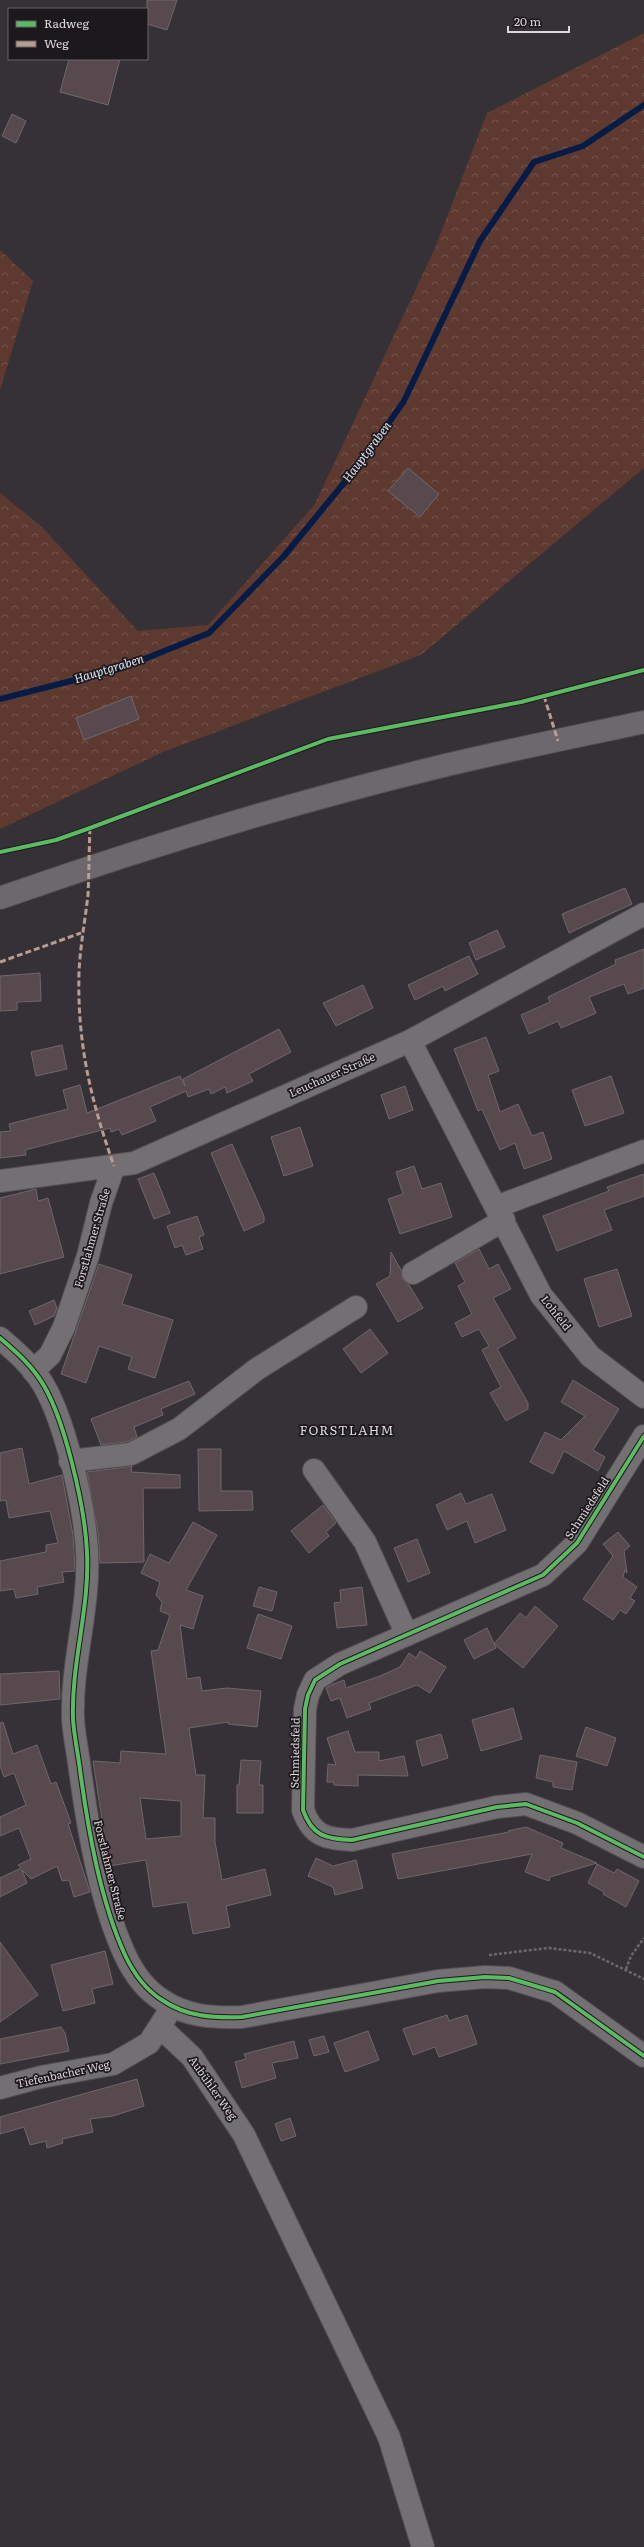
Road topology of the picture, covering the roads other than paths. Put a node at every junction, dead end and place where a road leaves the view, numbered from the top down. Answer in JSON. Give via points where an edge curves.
{"nodes":[{"id":1,"x":644,"y":722,"type":"edge"},
{"id":2,"x":0,"y":898,"type":"edge"},
{"id":3,"x":644,"y":914,"type":"edge"},
{"id":4,"x":410,"y":1041,"type":"junction"},
{"id":5,"x":644,"y":1151,"type":"edge"},
{"id":6,"x":114,"y":1166,"type":"junction"},
{"id":7,"x":0,"y":1181,"type":"edge"},
{"id":8,"x":500,"y":1213,"type":"junction"},
{"id":9,"x":413,"y":1273,"type":"dead end"},
{"id":10,"x":356,"y":1307,"type":"dead end"},
{"id":11,"x":0,"y":1338,"type":"edge"},
{"id":12,"x":33,"y":1371,"type":"junction"},
{"id":13,"x":644,"y":1397,"type":"edge"},
{"id":14,"x":644,"y":1436,"type":"edge"},
{"id":15,"x":70,"y":1461,"type":"junction"},
{"id":16,"x":314,"y":1470,"type":"dead end"},
{"id":17,"x":407,"y":1635,"type":"junction"},
{"id":18,"x":644,"y":1856,"type":"edge"},
{"id":19,"x":173,"y":2006,"type":"junction"},
{"id":20,"x":160,"y":2027,"type":"junction"},
{"id":21,"x":644,"y":2056,"type":"edge"},
{"id":22,"x":0,"y":2088,"type":"edge"},
{"id":23,"x":423,"y":2547,"type":"edge"}],
"edges":[{"from":1,"to":2,"type":"main road","via":[[434,768],[283,808],[118,856]]},
{"from":3,"to":4,"type":"street","name":"Leuchauer Straße"},
{"from":4,"to":6,"type":"street","name":"Leuchauer Straße","via":[[134,1163]]},
{"from":4,"to":8,"type":"street","name":"Lohfeld"},
{"from":5,"to":8,"type":"street"},
{"from":6,"to":7,"type":"street","name":"Leuchauer Straße"},
{"from":6,"to":12,"type":"street","name":"Forstlahmer Straße","via":[[100,1202],[88,1256],[64,1327],[50,1355]]},
{"from":8,"to":9,"type":"street"},
{"from":8,"to":13,"type":"street","name":"Lohfeld","via":[[542,1295],[590,1356]]},
{"from":10,"to":15,"type":"street","via":[[257,1369],[179,1429],[131,1454]]},
{"from":11,"to":12,"type":"street","name":"Forstlahmer Straße","via":[[18,1353]]},
{"from":12,"to":15,"type":"street","name":"Forstlahmer Straße","via":[[57,1412]]},
{"from":14,"to":17,"type":"street","name":"Schmiedsfeld","via":[[577,1543],[543,1575]]},
{"from":15,"to":19,"type":"street","name":"Forstlahmer Straße","via":[[87,1552],[86,1610],[76,1672],[73,1718],[84,1797],[109,1910],[125,1955],[141,1982]]},
{"from":16,"to":17,"type":"street","via":[[365,1542]]},
{"from":17,"to":18,"type":"street","name":"Schmiedsfeld","via":[[340,1664],[315,1680],[305,1709],[303,1810],[308,1824],[319,1834],[333,1839],[352,1840],[497,1807],[526,1804],[577,1823]]},
{"from":19,"to":20,"type":"street","name":"Tiefenbacher Weg"},
{"from":19,"to":21,"type":"street","name":"Forstlahmer Straße","via":[[186,2013],[215,2018],[242,2017],[438,1981],[509,1978],[555,1992]]},
{"from":20,"to":22,"type":"street","name":"Tiefenbacher Weg","via":[[149,2043],[113,2064],[41,2077]]},
{"from":20,"to":23,"type":"street","name":"Aubühler Weg","via":[[192,2057],[244,2135],[389,2437]]}]}
